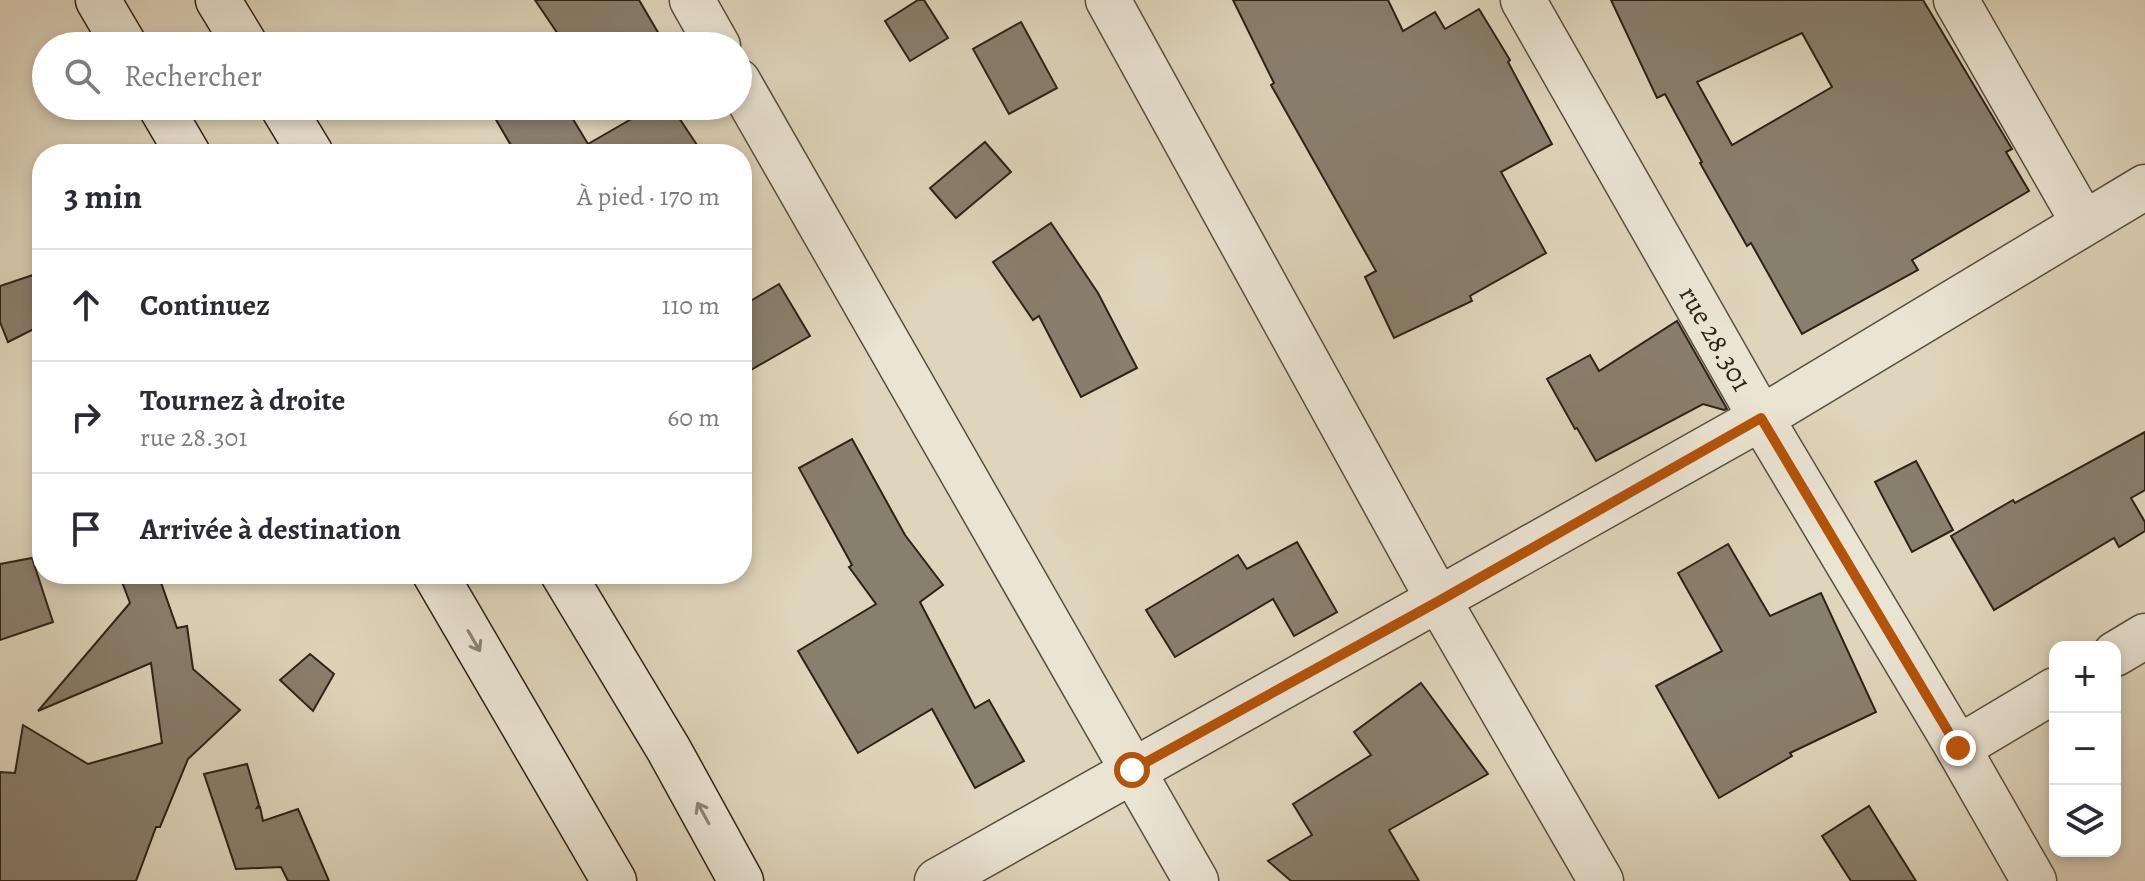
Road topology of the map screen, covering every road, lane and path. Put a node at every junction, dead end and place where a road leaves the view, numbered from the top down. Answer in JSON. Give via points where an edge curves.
{"nodes":[{"id":1,"x":98,"y":0,"type":"edge"},
{"id":2,"x":218,"y":0,"type":"edge"},
{"id":3,"x":692,"y":0,"type":"edge"},
{"id":4,"x":1108,"y":0,"type":"edge"},
{"id":5,"x":1523,"y":0,"type":"edge"},
{"id":6,"x":1956,"y":0,"type":"edge"},
{"id":7,"x":117,"y":32,"type":"edge"},
{"id":8,"x":237,"y":32,"type":"edge"},
{"id":9,"x":710,"y":32,"type":"edge"},
{"id":10,"x":752,"y":105,"type":"edge"},
{"id":11,"x":168,"y":120,"type":"edge"},
{"id":12,"x":290,"y":120,"type":"edge"},
{"id":13,"x":182,"y":144,"type":"edge"},
{"id":14,"x":305,"y":144,"type":"edge"},
{"id":15,"x":2145,"y":187,"type":"edge"},
{"id":16,"x":2083,"y":222,"type":"junction"},
{"id":17,"x":1761,"y":418,"type":"junction"},
{"id":18,"x":441,"y":584,"type":"edge"},
{"id":19,"x":569,"y":584,"type":"edge"},
{"id":20,"x":1439,"y":601,"type":"junction"},
{"id":21,"x":2145,"y":636,"type":"edge"},
{"id":22,"x":2121,"y":650,"type":"edge"},
{"id":23,"x":2049,"y":694,"type":"edge"},
{"id":24,"x":1958,"y":748,"type":"junction"},
{"id":25,"x":1132,"y":770,"type":"junction"},
{"id":26,"x":614,"y":881,"type":"edge"},
{"id":27,"x":741,"y":881,"type":"edge"},
{"id":28,"x":937,"y":881,"type":"edge"},
{"id":29,"x":1196,"y":881,"type":"edge"},
{"id":30,"x":1601,"y":881,"type":"edge"},
{"id":31,"x":2034,"y":881,"type":"edge"}],
"edges":[{"from":1,"to":7,"type":"street"},
{"from":2,"to":8,"type":"street"},
{"from":3,"to":9,"type":"street"},
{"from":4,"to":20,"type":"street"},
{"from":5,"to":17,"type":"street","name":"rue 28.301"},
{"from":6,"to":16,"type":"street"},
{"from":10,"to":25,"type":"street"},
{"from":11,"to":13,"type":"street"},
{"from":12,"to":14,"type":"street"},
{"from":15,"to":16,"type":"street"},
{"from":16,"to":17,"type":"street"},
{"from":17,"to":20,"type":"street"},
{"from":17,"to":24,"type":"street","name":"rue 28.301"},
{"from":18,"to":26,"type":"street","one_way":true},
{"from":27,"to":19,"type":"street","one_way":true},
{"from":20,"to":25,"type":"street"},
{"from":20,"to":30,"type":"street"},
{"from":21,"to":22,"type":"street"},
{"from":23,"to":24,"type":"street"},
{"from":24,"to":31,"type":"street","name":"rue 28.301"},
{"from":25,"to":28,"type":"street"},
{"from":25,"to":29,"type":"street"}]}
